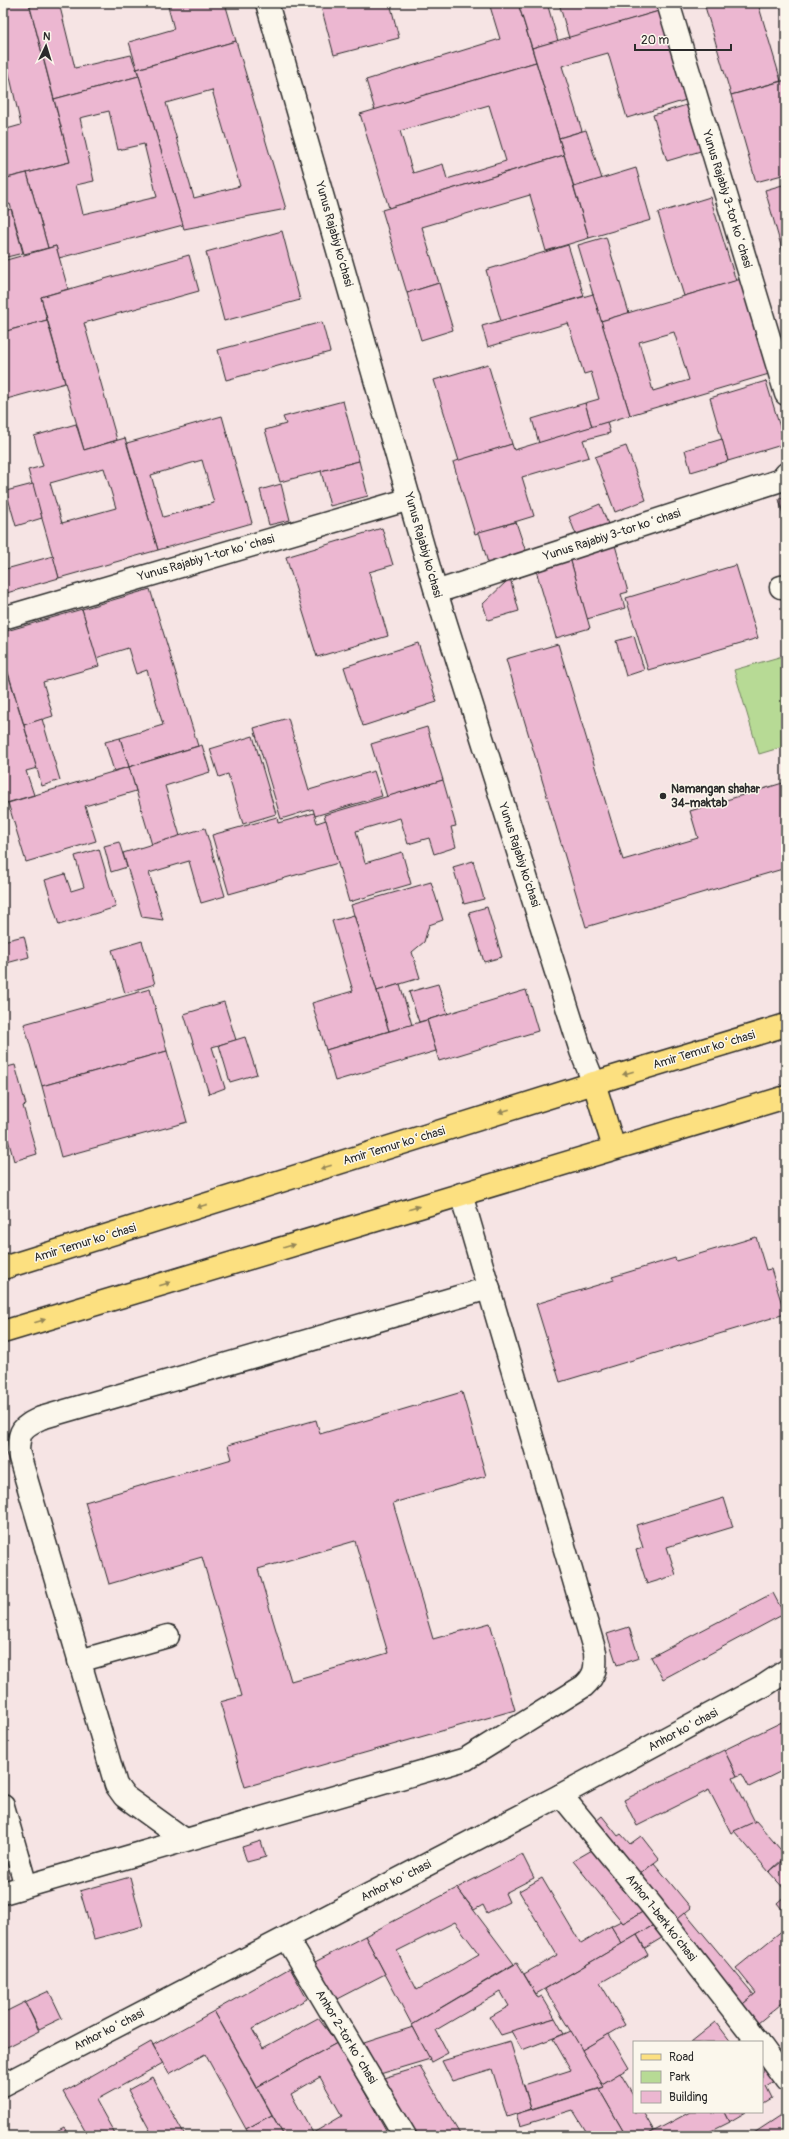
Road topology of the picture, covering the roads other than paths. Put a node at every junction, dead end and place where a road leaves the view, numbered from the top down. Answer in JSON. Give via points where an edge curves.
{"nodes":[{"id":1,"x":267,"y":3,"type":"edge"},
{"id":2,"x":668,"y":3,"type":"edge"},
{"id":3,"x":786,"y":394,"type":"edge"},
{"id":4,"x":786,"y":474,"type":"edge"},
{"id":5,"x":410,"y":499,"type":"junction"},
{"id":6,"x":436,"y":592,"type":"junction"},
{"id":7,"x":3,"y":618,"type":"edge"},
{"id":8,"x":786,"y":1025,"type":"edge"},
{"id":9,"x":594,"y":1083,"type":"junction"},
{"id":10,"x":786,"y":1098,"type":"edge"},
{"id":11,"x":614,"y":1148,"type":"junction"},
{"id":12,"x":461,"y":1194,"type":"junction"},
{"id":13,"x":3,"y":1268,"type":"edge"},
{"id":14,"x":489,"y":1288,"type":"junction"},
{"id":15,"x":3,"y":1332,"type":"edge"},
{"id":16,"x":168,"y":1636,"type":"dead end"},
{"id":17,"x":79,"y":1661,"type":"junction"},
{"id":18,"x":786,"y":1671,"type":"edge"},
{"id":19,"x":561,"y":1795,"type":"junction"},
{"id":20,"x":3,"y":1806,"type":"edge"},
{"id":21,"x":185,"y":1840,"type":"junction"},
{"id":22,"x":26,"y":1886,"type":"junction"},
{"id":23,"x":3,"y":1893,"type":"edge"},
{"id":24,"x":287,"y":1938,"type":"junction"},
{"id":25,"x":757,"y":2041,"type":"edge"},
{"id":26,"x":763,"y":2048,"type":"edge"},
{"id":27,"x":786,"y":2080,"type":"edge"},
{"id":28,"x":3,"y":2085,"type":"edge"},
{"id":29,"x":405,"y":2136,"type":"edge"}],
"edges":[{"from":1,"to":5,"type":"street","name":"Yunus Rajabiy ko‘chasi"},
{"from":2,"to":3,"type":"street","name":"Yunus Rajabiy 3-tor koʻchasi"},
{"from":4,"to":6,"type":"street","name":"Yunus Rajabiy 3-tor koʻchasi","via":[[781,480]]},
{"from":5,"to":6,"type":"street","name":"Yunus Rajabiy ko‘chasi"},
{"from":5,"to":7,"type":"street","name":"Yunus Rajabiy 1-tor koʻchasi"},
{"from":6,"to":9,"type":"street","name":"Yunus Rajabiy ko‘chasi","via":[[581,1051]]},
{"from":8,"to":9,"type":"main road","name":"Amir Temur koʻchasi","one_way":true},
{"from":9,"to":11,"type":"main road"},
{"from":9,"to":13,"type":"main road","name":"Amir Temur koʻchasi","one_way":true},
{"from":10,"to":11,"type":"main road"},
{"from":11,"to":12,"type":"main road"},
{"from":12,"to":14,"type":"street"},
{"from":15,"to":12,"type":"main road","one_way":true},
{"from":14,"to":17,"type":"street","via":[[27,1424],[19,1435],[18,1451]]},
{"from":14,"to":21,"type":"street","via":[[595,1652],[596,1667],[593,1677],[584,1686],[466,1759]]},
{"from":16,"to":17,"type":"street"},
{"from":17,"to":21,"type":"street","via":[[116,1785],[124,1796]]},
{"from":18,"to":19,"type":"street","name":"Anhor koʻchasi","via":[[765,1686]]},
{"from":19,"to":24,"type":"street","name":"Anhor koʻchasi"},
{"from":19,"to":25,"type":"street","name":"Anhor 1-berk koʼchasi"},
{"from":20,"to":22,"type":"street"},
{"from":21,"to":22,"type":"street"},
{"from":22,"to":23,"type":"street"},
{"from":24,"to":28,"type":"street","name":"Anhor koʻchasi"},
{"from":24,"to":29,"type":"street","name":"Anhor 2-tor koʻchasi"},
{"from":26,"to":27,"type":"street"}]}
